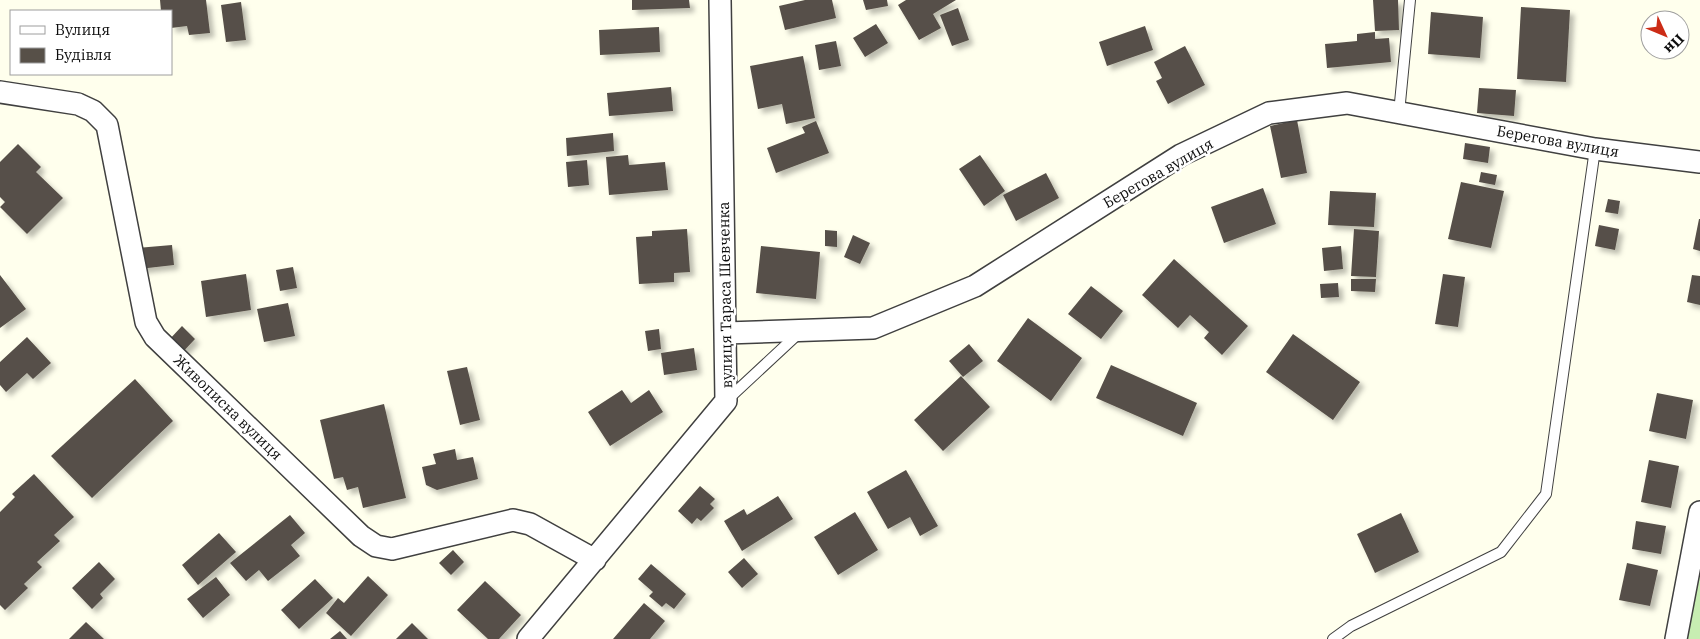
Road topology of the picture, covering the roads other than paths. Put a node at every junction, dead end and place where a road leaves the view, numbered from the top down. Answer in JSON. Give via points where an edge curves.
{"nodes":[{"id":1,"x":720,"y":0,"type":"edge"},
{"id":2,"x":1410,"y":0,"type":"edge"},
{"id":3,"x":0,"y":92,"type":"edge"},
{"id":4,"x":1399,"y":113,"type":"junction"},
{"id":5,"x":1595,"y":149,"type":"junction"},
{"id":6,"x":1700,"y":162,"type":"edge"},
{"id":7,"x":801,"y":331,"type":"junction"},
{"id":8,"x":726,"y":333,"type":"junction"},
{"id":9,"x":726,"y":401,"type":"junction"},
{"id":10,"x":1700,"y":512,"type":"edge"},
{"id":11,"x":595,"y":560,"type":"junction"},
{"id":12,"x":528,"y":639,"type":"edge"},
{"id":13,"x":1333,"y":639,"type":"edge"},
{"id":14,"x":1676,"y":639,"type":"edge"}],
"edges":[{"from":1,"to":8,"type":"street","name":"вулиця Тараса Шевченка"},
{"from":2,"to":4,"type":"lane"},
{"from":3,"to":11,"type":"street","name":"Живописна вулиця","via":[[78,104],[92,111],[107,125],[146,322],[162,344],[361,536],[376,546],[392,549],[513,520],[530,524]]},
{"from":4,"to":5,"type":"street","name":"Берегова вулиця"},
{"from":4,"to":7,"type":"street","name":"Берегова вулиця","via":[[1347,103],[1269,113],[1181,156],[975,286],[874,328]]},
{"from":5,"to":6,"type":"street","name":"Берегова вулиця"},
{"from":5,"to":13,"type":"lane","via":[[1546,494],[1501,552],[1351,626]]},
{"from":7,"to":8,"type":"street","name":"Берегова вулиця"},
{"from":7,"to":9,"type":"lane"},
{"from":8,"to":9,"type":"street","name":"вулиця Тараса Шевченка"},
{"from":9,"to":11,"type":"street","name":"вулиця Тараса Шевченка"},
{"from":10,"to":14,"type":"street"},
{"from":11,"to":12,"type":"street","name":"вулиця Тараса Шевченка"}]}
